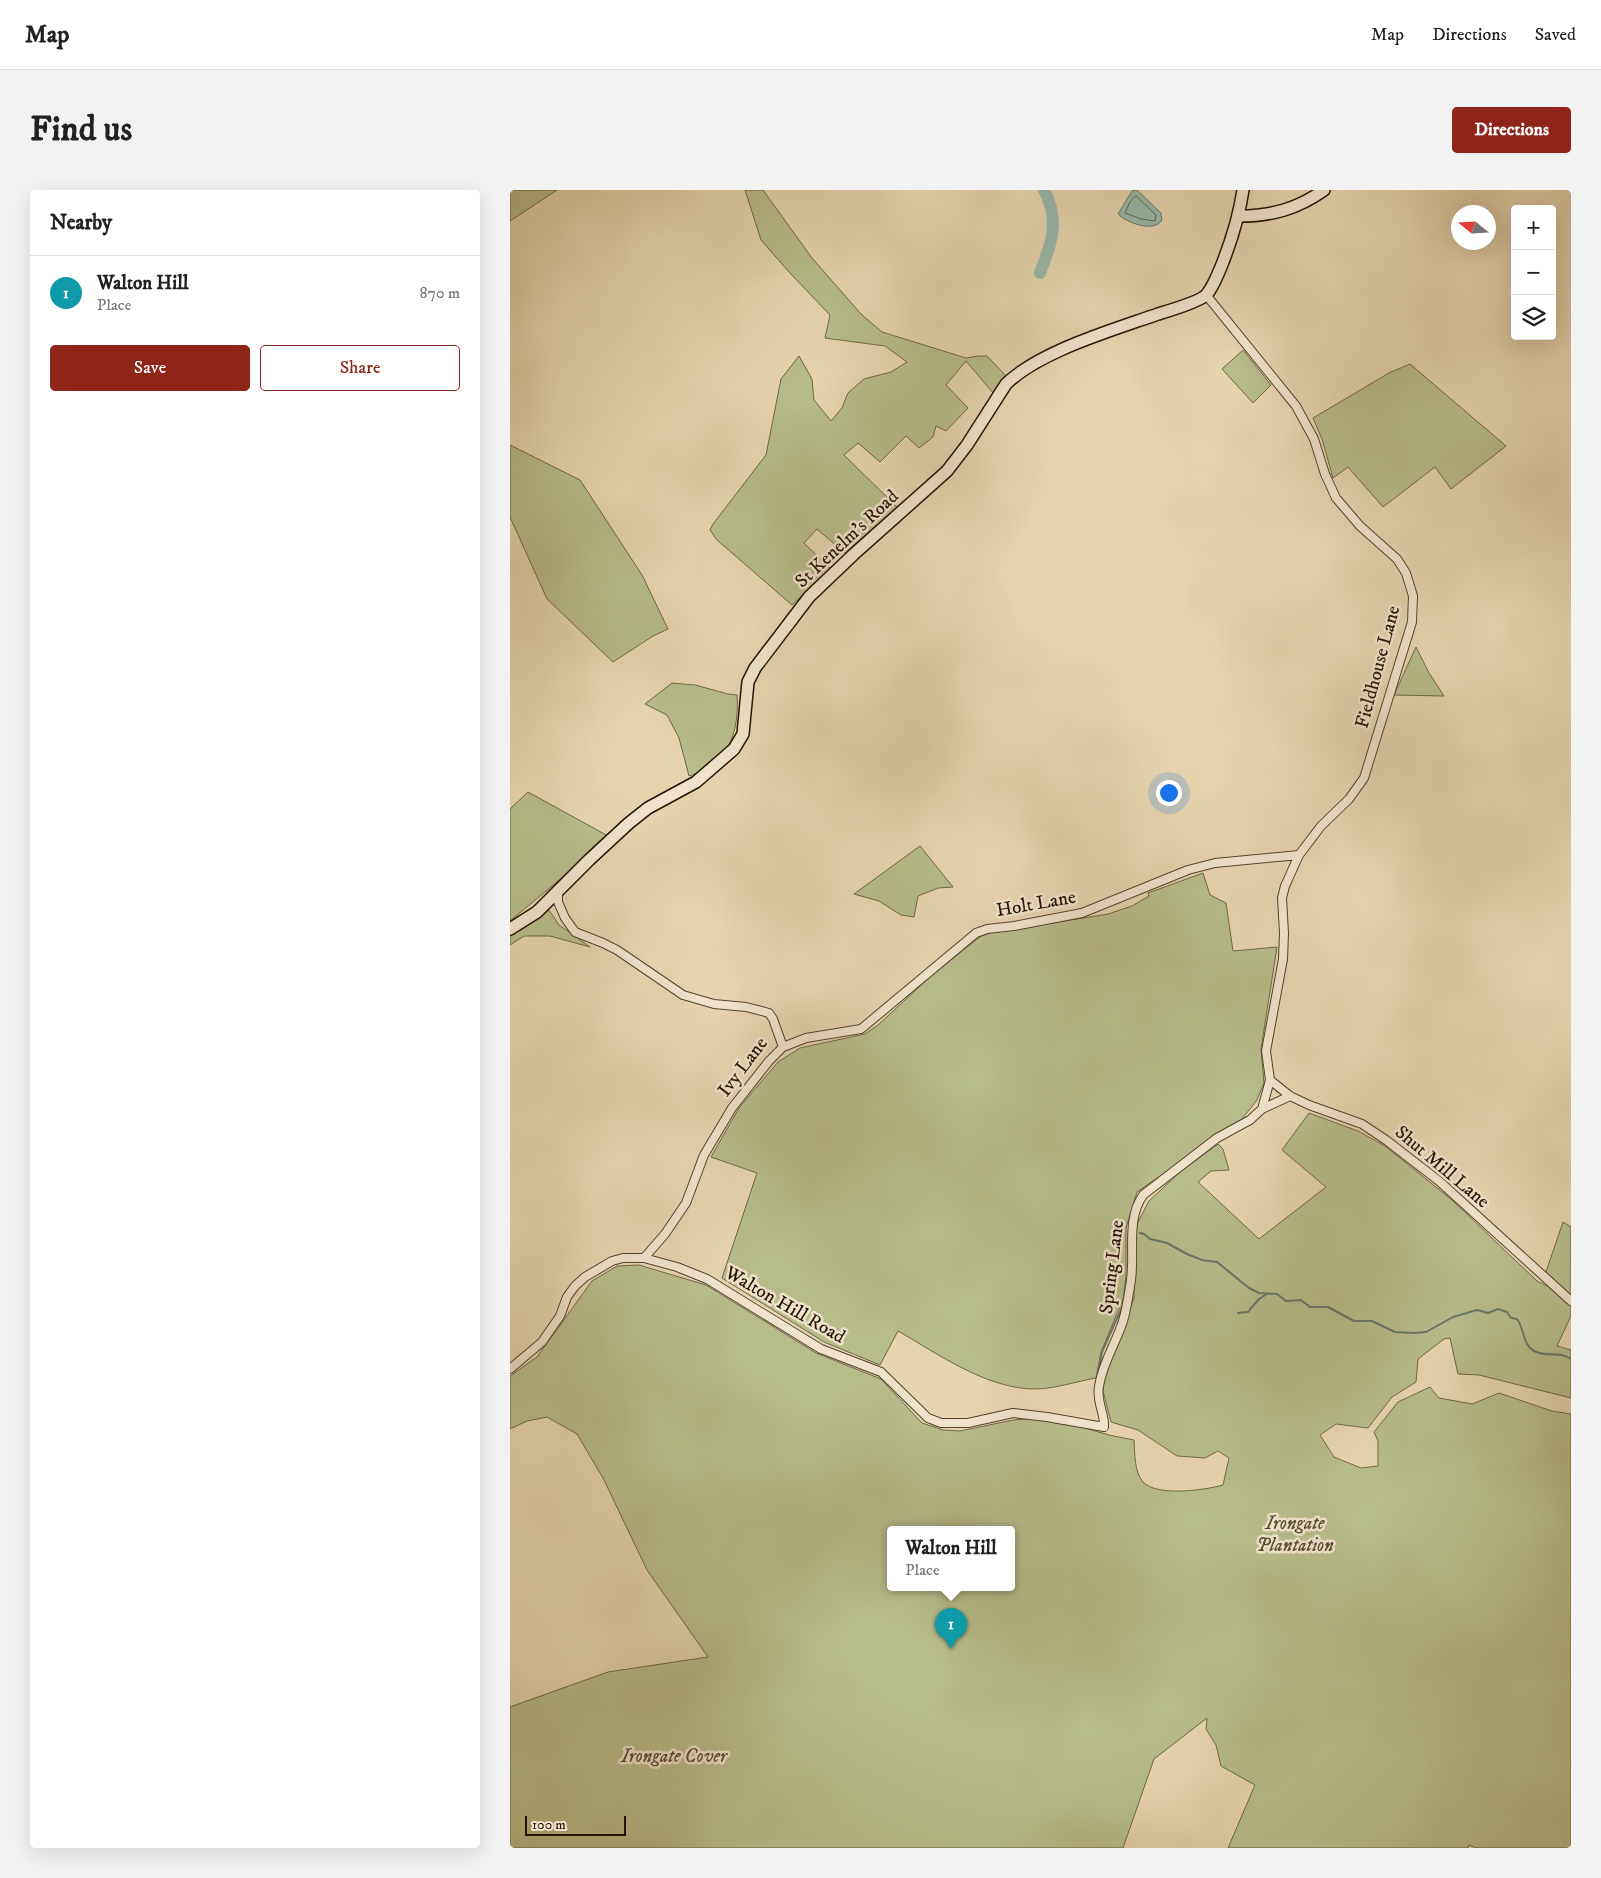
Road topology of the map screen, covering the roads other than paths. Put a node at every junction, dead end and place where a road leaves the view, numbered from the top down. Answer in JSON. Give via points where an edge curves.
{"nodes":[{"id":1,"x":1243,"y":190,"type":"edge"},
{"id":2,"x":1324,"y":190,"type":"edge"},
{"id":3,"x":1239,"y":216,"type":"junction"},
{"id":4,"x":1206,"y":296,"type":"junction"},
{"id":5,"x":1299,"y":855,"type":"junction"},
{"id":6,"x":558,"y":892,"type":"junction"},
{"id":7,"x":510,"y":929,"type":"edge"},
{"id":8,"x":783,"y":1047,"type":"junction"},
{"id":9,"x":1272,"y":1082,"type":"junction"},
{"id":10,"x":1290,"y":1096,"type":"junction"},
{"id":11,"x":1262,"y":1109,"type":"junction"},
{"id":12,"x":644,"y":1258,"type":"junction"},
{"id":13,"x":1571,"y":1301,"type":"edge"},
{"id":14,"x":510,"y":1369,"type":"edge"},
{"id":15,"x":1104,"y":1427,"type":"joint"}],
"edges":[{"from":1,"to":3,"type":"street"},
{"from":2,"to":3,"type":"street","via":[[1300,205],[1271,214]]},
{"from":3,"to":4,"type":"street","via":[[1227,253]]},
{"from":4,"to":5,"type":"street","name":"Fieldhouse Lane","via":[[1296,406],[1314,439],[1336,498],[1360,526],[1397,559],[1406,573],[1413,596],[1412,622],[1364,778],[1349,800]]},
{"from":4,"to":6,"type":"street","name":"St Kenelm's Road","via":[[1108,331],[1035,362],[1014,376],[947,471],[809,597],[755,668],[748,682],[743,734],[734,750],[696,782],[648,808],[629,823]]},
{"from":5,"to":8,"type":"street","name":"Holt Lane","via":[[1216,863],[1180,873],[1082,913],[976,933],[860,1029],[806,1038]]},
{"from":5,"to":9,"type":"street","name":"Fieldhouse Lane","via":[[1288,876],[1282,898],[1283,959],[1266,1051]]},
{"from":6,"to":7,"type":"street","name":"St Kenelm's Road","via":[[537,912]]},
{"from":6,"to":8,"type":"street","name":"Ivy Lane","via":[[558,902],[565,918],[576,932],[617,950],[683,995],[714,1004],[761,1009],[773,1019]]},
{"from":8,"to":12,"type":"street","name":"Ivy Lane","via":[[732,1108],[704,1155],[686,1204]]},
{"from":9,"to":10,"type":"street","name":"Shut Mill Lane"},
{"from":9,"to":11,"type":"street"},
{"from":10,"to":11,"type":"street","name":"Spring Lane"},
{"from":10,"to":13,"type":"street","name":"Shut Mill Lane","via":[[1362,1124],[1386,1140],[1439,1181]]},
{"from":11,"to":15,"type":"street","name":"Spring Lane","via":[[1250,1120],[1217,1138],[1143,1194],[1136,1206],[1132,1227],[1131,1279],[1123,1322],[1107,1356],[1099,1386]]},
{"from":12,"to":14,"type":"street","name":"Walton Hill Road","via":[[612,1261],[585,1277],[575,1286],[542,1342]]},
{"from":12,"to":15,"type":"street","name":"Walton Hill Road","via":[[707,1279],[821,1349],[881,1372],[928,1418],[941,1423],[968,1424],[1012,1413]]}]}
